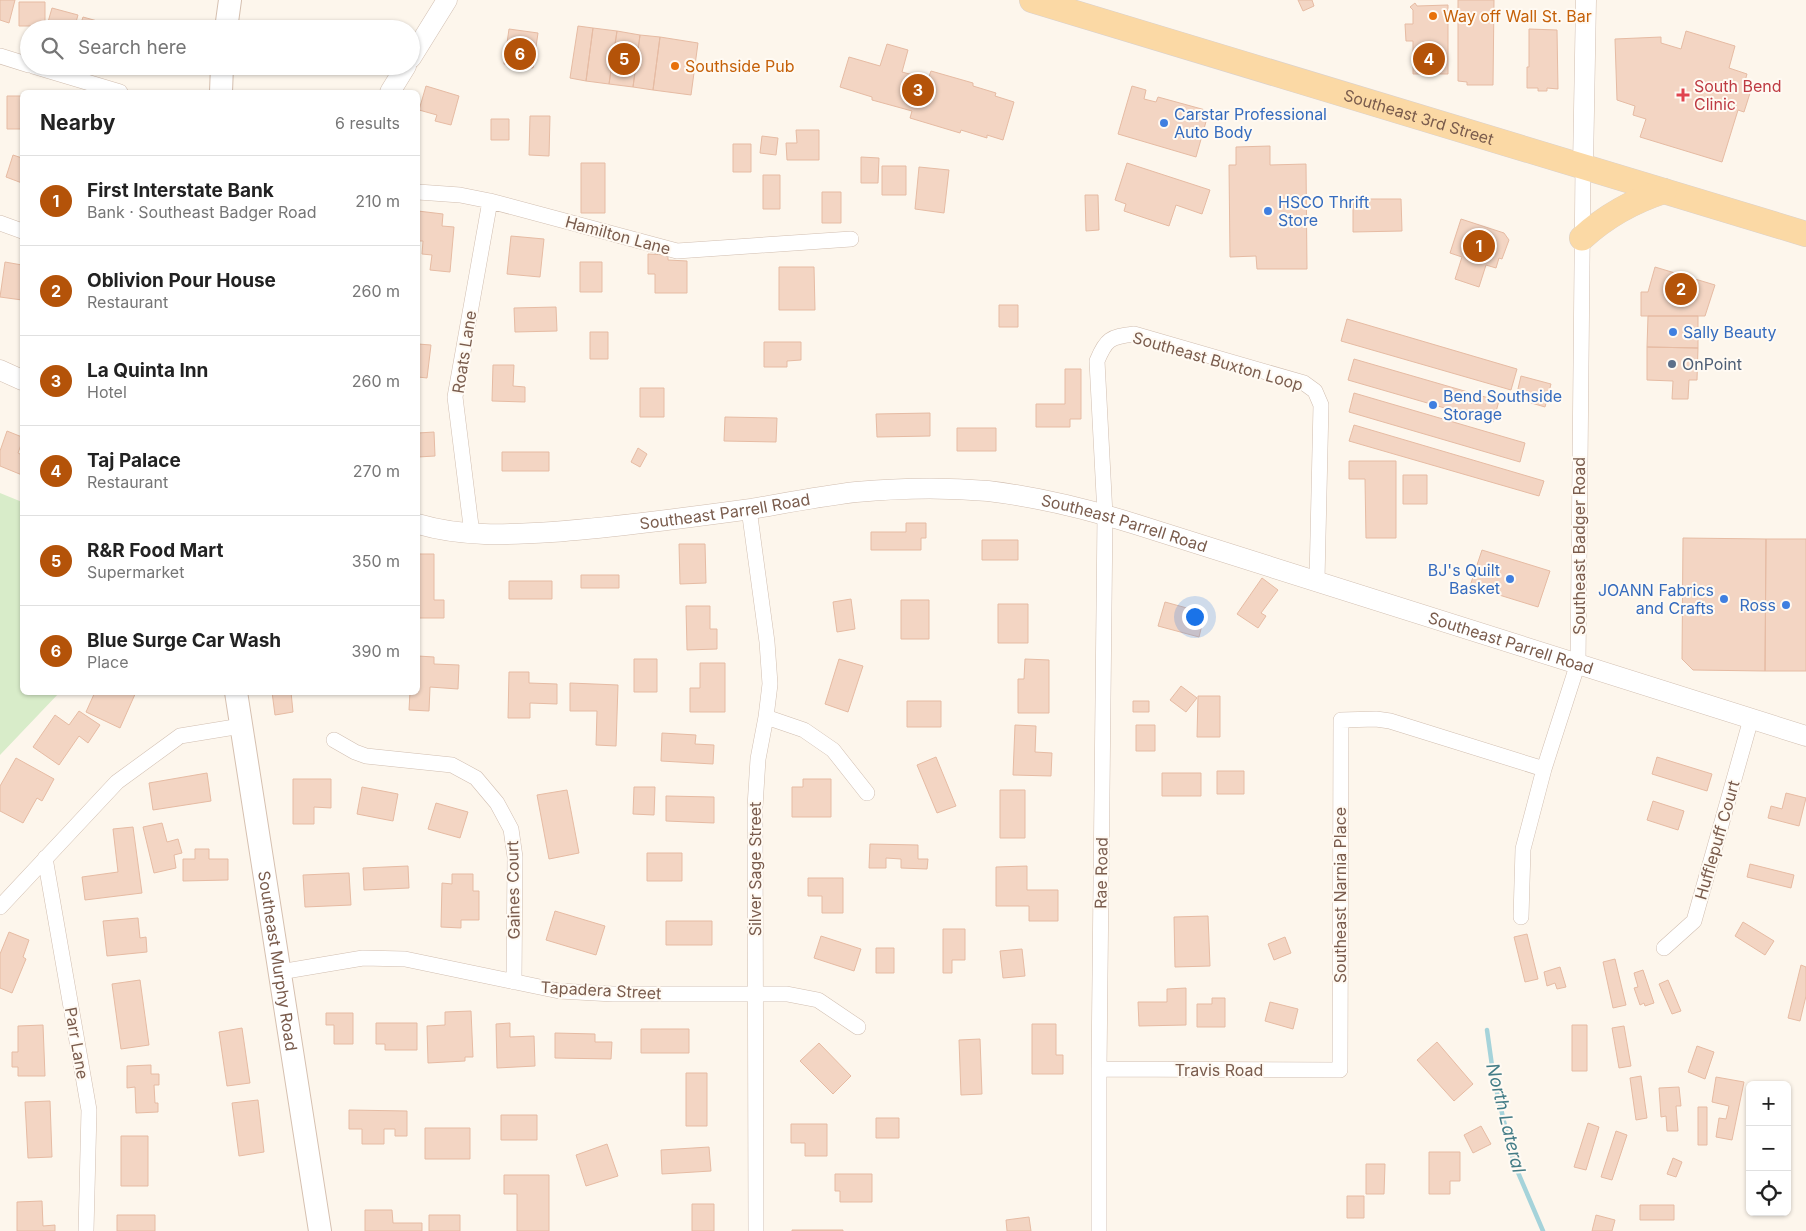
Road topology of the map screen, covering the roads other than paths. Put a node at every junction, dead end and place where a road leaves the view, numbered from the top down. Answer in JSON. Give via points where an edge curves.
{"nodes":[{"id":1,"x":230,"y":0,"type":"edge"},
{"id":2,"x":448,"y":0,"type":"edge"},
{"id":3,"x":1032,"y":0,"type":"edge"},
{"id":4,"x":1586,"y":0,"type":"edge"},
{"id":5,"x":227,"y":20,"type":"edge"},
{"id":6,"x":420,"y":44,"type":"edge"},
{"id":7,"x":0,"y":56,"type":"edge"},
{"id":8,"x":20,"y":62,"type":"edge"},
{"id":9,"x":63,"y":75,"type":"edge"},
{"id":10,"x":222,"y":75,"type":"edge"},
{"id":11,"x":400,"y":75,"type":"edge"},
{"id":12,"x":113,"y":90,"type":"edge"},
{"id":13,"x":221,"y":90,"type":"edge"},
{"id":14,"x":391,"y":90,"type":"edge"},
{"id":15,"x":1583,"y":166,"type":"junction"},
{"id":16,"x":1664,"y":191,"type":"junction"},
{"id":17,"x":420,"y":192,"type":"edge"},
{"id":18,"x":490,"y":201,"type":"junction"},
{"id":19,"x":0,"y":224,"type":"edge"},
{"id":20,"x":20,"y":230,"type":"edge"},
{"id":21,"x":1806,"y":234,"type":"edge"},
{"id":22,"x":1582,"y":238,"type":"junction"},
{"id":23,"x":851,"y":239,"type":"dead end"},
{"id":24,"x":0,"y":370,"type":"edge"},
{"id":25,"x":20,"y":379,"type":"edge"},
{"id":26,"x":749,"y":509,"type":"junction"},
{"id":27,"x":1105,"y":514,"type":"junction"},
{"id":28,"x":420,"y":525,"type":"edge"},
{"id":29,"x":472,"y":534,"type":"junction"},
{"id":30,"x":1316,"y":580,"type":"junction"},
{"id":31,"x":1578,"y":663,"type":"junction"},
{"id":32,"x":236,"y":695,"type":"edge"},
{"id":33,"x":766,"y":717,"type":"junction"},
{"id":34,"x":1751,"y":719,"type":"junction"},
{"id":35,"x":241,"y":726,"type":"junction"},
{"id":36,"x":1806,"y":736,"type":"edge"},
{"id":37,"x":334,"y":740,"type":"dead end"},
{"id":38,"x":1544,"y":769,"type":"junction"},
{"id":39,"x":867,"y":793,"type":"dead end"},
{"id":40,"x":45,"y":858,"type":"junction"},
{"id":41,"x":0,"y":907,"type":"edge"},
{"id":42,"x":1521,"y":917,"type":"dead end"},
{"id":43,"x":1664,"y":948,"type":"dead end"},
{"id":44,"x":280,"y":972,"type":"junction"},
{"id":45,"x":514,"y":982,"type":"junction"},
{"id":46,"x":755,"y":994,"type":"junction"},
{"id":47,"x":858,"y":1027,"type":"dead end"},
{"id":48,"x":1099,"y":1069,"type":"junction"},
{"id":49,"x":1340,"y":1070,"type":"joint"},
{"id":50,"x":86,"y":1231,"type":"edge"},
{"id":51,"x":320,"y":1231,"type":"edge"},
{"id":52,"x":756,"y":1231,"type":"edge"},
{"id":53,"x":1099,"y":1231,"type":"edge"}],
"edges":[{"from":1,"to":5,"type":"main road"},
{"from":2,"to":6,"type":"street"},
{"from":3,"to":15,"type":"main road","name":"Southeast 3rd Street"},
{"from":4,"to":15,"type":"street"},
{"from":7,"to":8,"type":"street"},
{"from":9,"to":12,"type":"street"},
{"from":10,"to":13,"type":"main road"},
{"from":11,"to":14,"type":"street"},
{"from":15,"to":16,"type":"main road","name":"Southeast 3rd Street"},
{"from":15,"to":22,"type":"street","name":"Southeast Badger Road"},
{"from":16,"to":21,"type":"main road","name":"Southeast 3rd Street"},
{"from":16,"to":22,"type":"main road","via":[[1619,210]]},
{"from":17,"to":18,"type":"street","name":"Hamilton Lane"},
{"from":18,"to":23,"type":"street","name":"Hamilton Lane","via":[[677,251]]},
{"from":18,"to":29,"type":"street","name":"Roats Lane","via":[[455,397]]},
{"from":19,"to":20,"type":"street"},
{"from":22,"to":31,"type":"street","name":"Southeast Badger Road"},
{"from":24,"to":25,"type":"street"},
{"from":26,"to":27,"type":"street","name":"Southeast Parrell Road","via":[[855,492],[927,488],[988,492]]},
{"from":26,"to":29,"type":"street","name":"Southeast Parrell Road","via":[[588,529]]},
{"from":26,"to":33,"type":"street","name":"Silver Sage Street","via":[[767,642],[770,684]]},
{"from":27,"to":30,"type":"street","name":"Southeast Parrell Road"},
{"from":27,"to":30,"type":"street","name":"Southeast Buxton Loop","via":[[1098,361],[1104,346],[1116,336],[1134,334],[1304,383],[1314,391],[1321,405]]},
{"from":27,"to":48,"type":"street","name":"Rae Road"},
{"from":28,"to":29,"type":"street","name":"Southeast Parrell Road"},
{"from":30,"to":31,"type":"street","name":"Southeast Parrell Road"},
{"from":31,"to":34,"type":"street","name":"Southeast Parrell Road"},
{"from":31,"to":38,"type":"street","name":"Southeast Badger Road"},
{"from":32,"to":35,"type":"main road","name":"Southeast Murphy Road"},
{"from":33,"to":39,"type":"street","via":[[804,730],[833,750]]},
{"from":33,"to":46,"type":"street","name":"Silver Sage Street","via":[[758,759],[755,807]]},
{"from":34,"to":36,"type":"street","name":"Southeast Parrell Road"},
{"from":34,"to":43,"type":"street","name":"Hufflepuff Court","via":[[1694,920]]},
{"from":35,"to":40,"type":"street","via":[[180,736],[117,782]]},
{"from":35,"to":44,"type":"main road","name":"Southeast Murphy Road"},
{"from":37,"to":45,"type":"street","name":"Gaines Court","via":[[366,756],[452,765],[476,778],[496,802],[511,828],[515,857]]},
{"from":38,"to":42,"type":"street","name":"Southeast Badger Road","via":[[1523,849]]},
{"from":38,"to":49,"type":"street","name":"Southeast Narnia Place","via":[[1390,721],[1341,720]]},
{"from":40,"to":41,"type":"street"},
{"from":40,"to":50,"type":"street","name":"Parr Lane","via":[[89,1110]]},
{"from":44,"to":45,"type":"street","name":"Tapadera Street","via":[[363,958],[406,959]]},
{"from":44,"to":51,"type":"main road","name":"Southeast Murphy Road"},
{"from":45,"to":46,"type":"street","name":"Tapadera Street","via":[[559,991],[613,994]]},
{"from":46,"to":47,"type":"street","name":"Tapadera Street","via":[[787,994],[818,1000]]},
{"from":46,"to":52,"type":"street","name":"Silver Sage Street"},
{"from":48,"to":49,"type":"street","name":"Travis Road"},
{"from":48,"to":53,"type":"street","name":"Rae Road"}]}
